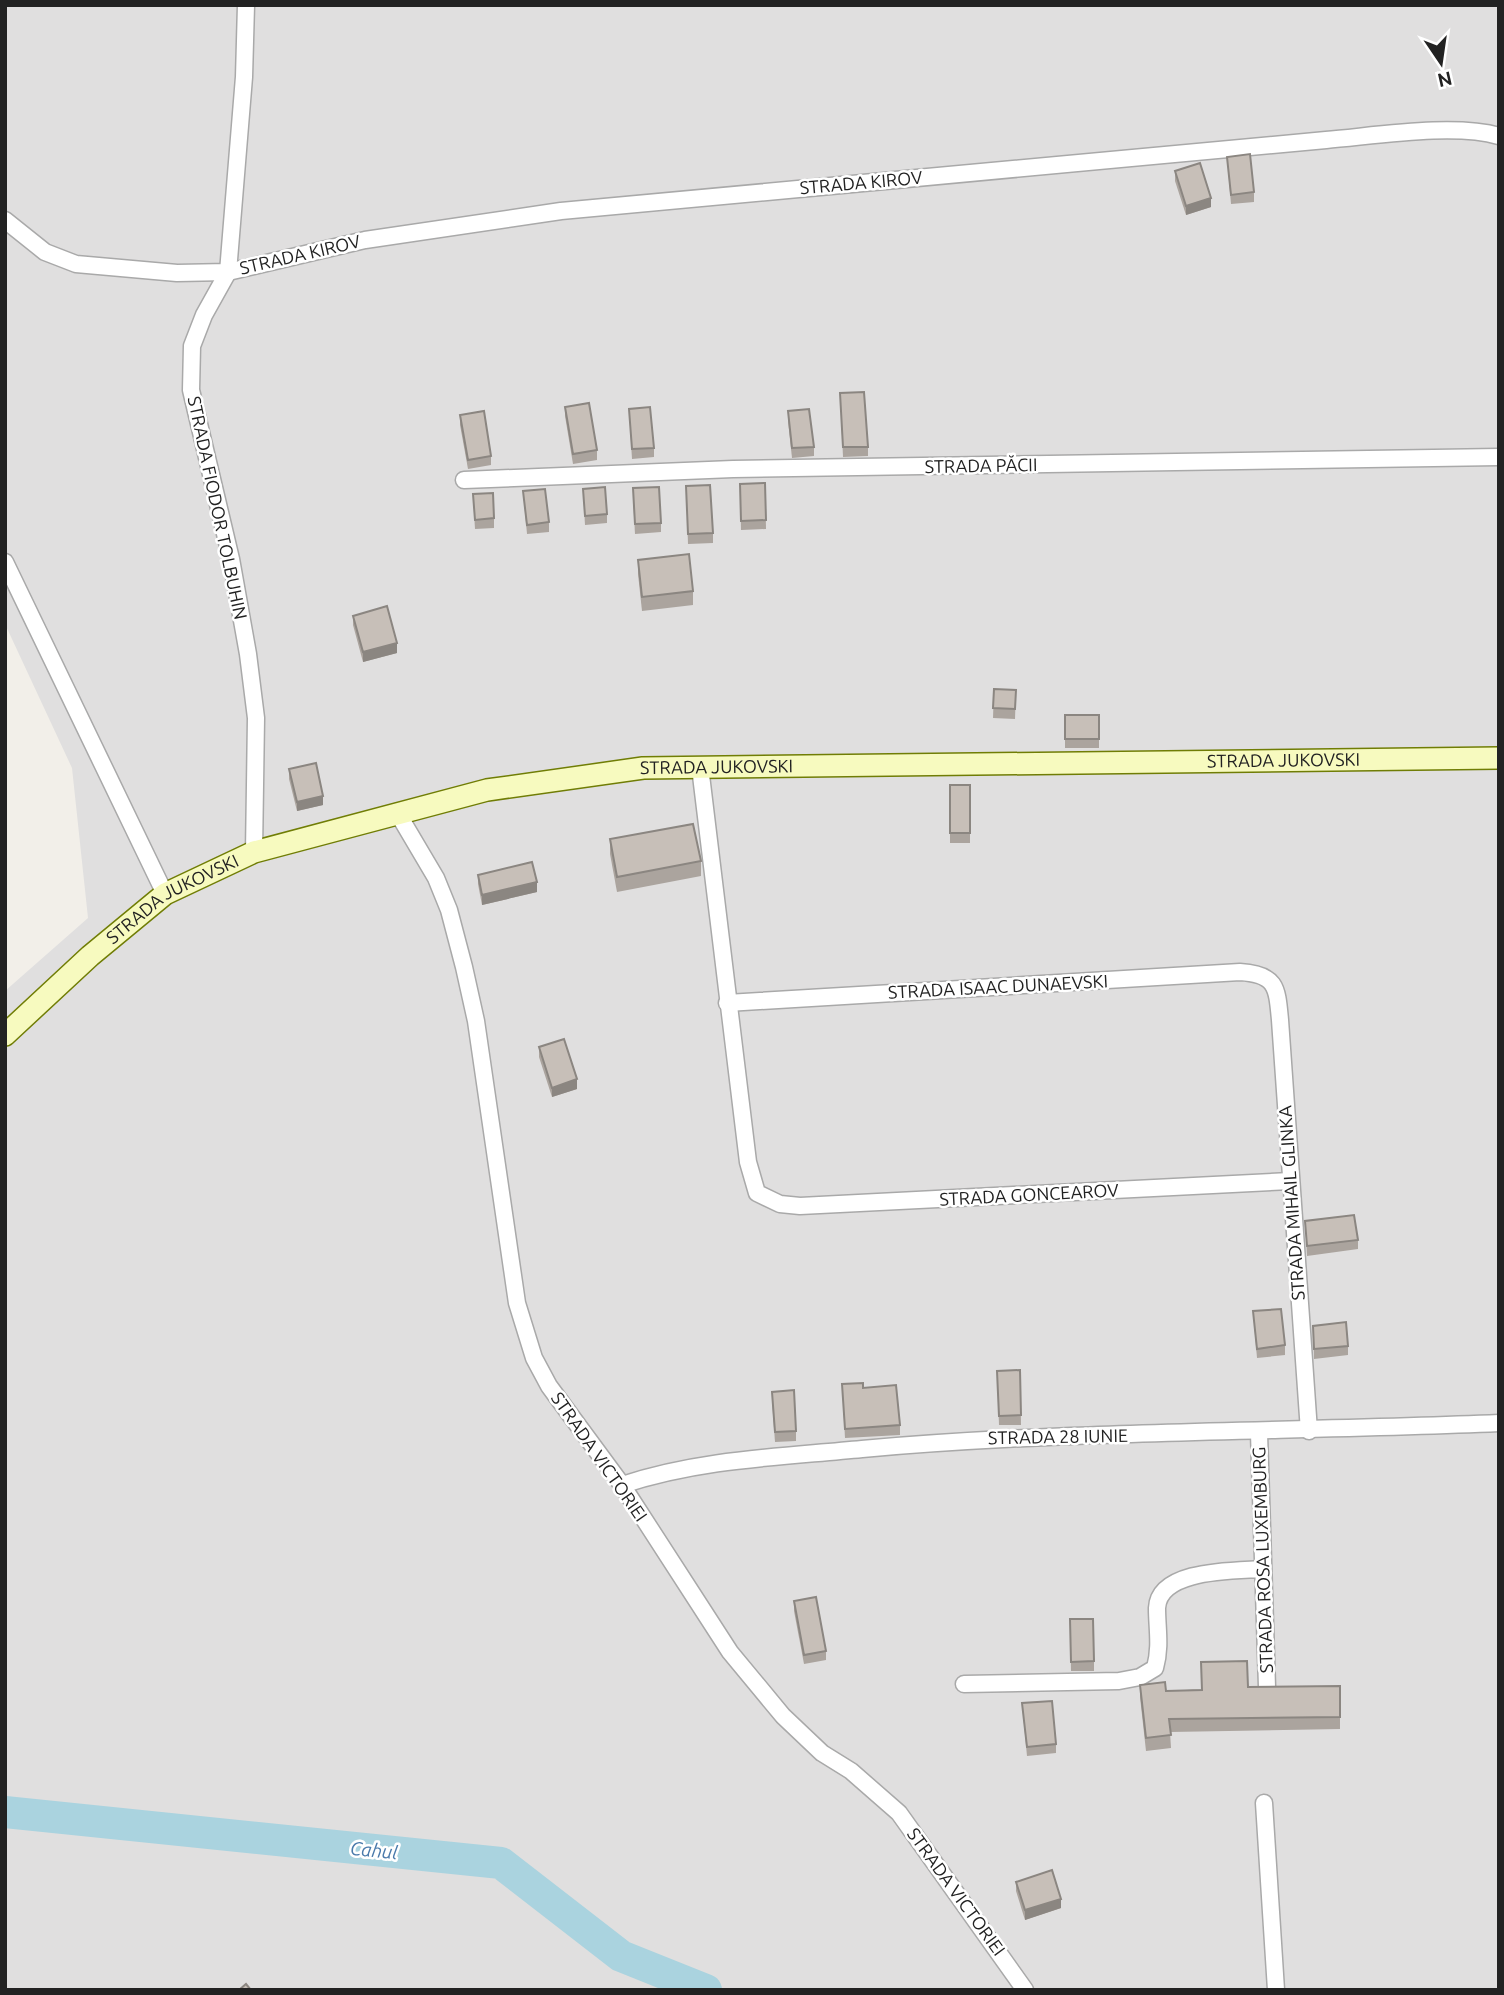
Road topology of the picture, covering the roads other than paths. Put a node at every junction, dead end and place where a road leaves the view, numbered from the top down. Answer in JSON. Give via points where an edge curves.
{"nodes":[{"id":1,"x":246,"y":5,"type":"edge"},
{"id":2,"x":1499,"y":136,"type":"edge"},
{"id":3,"x":5,"y":220,"type":"edge"},
{"id":4,"x":228,"y":271,"type":"junction"},
{"id":5,"x":1499,"y":457,"type":"edge"},
{"id":6,"x":464,"y":480,"type":"dead end"},
{"id":7,"x":5,"y":562,"type":"edge"},
{"id":8,"x":1499,"y":758,"type":"edge"},
{"id":9,"x":700,"y":767,"type":"junction"},
{"id":10,"x":397,"y":812,"type":"junction"},
{"id":11,"x":254,"y":852,"type":"junction"},
{"id":12,"x":166,"y":894,"type":"junction"},
{"id":13,"x":1268,"y":978,"type":"joint"},
{"id":14,"x":727,"y":1003,"type":"junction"},
{"id":15,"x":5,"y":1035,"type":"edge"},
{"id":16,"x":1290,"y":1181,"type":"junction"},
{"id":17,"x":1499,"y":1423,"type":"edge"},
{"id":18,"x":1309,"y":1431,"type":"junction"},
{"id":19,"x":1259,"y":1433,"type":"junction"},
{"id":20,"x":622,"y":1485,"type":"junction"},
{"id":21,"x":1262,"y":1569,"type":"junction"},
{"id":22,"x":964,"y":1684,"type":"dead end"},
{"id":23,"x":1267,"y":1688,"type":"edge"},
{"id":24,"x":1264,"y":1804,"type":"dead end"},
{"id":25,"x":1026,"y":1990,"type":"edge"},
{"id":26,"x":1276,"y":1990,"type":"edge"}],
"edges":[{"from":1,"to":4,"type":"street","name":"STRADA FIODOR TOLBUHIN"},
{"from":2,"to":4,"type":"street","name":"STRADA KIROV","via":[[1484,131],[1429,132],[645,202],[365,240]]},
{"from":3,"to":4,"type":"street","name":"STRADA KIROV","via":[[45,252],[76,264],[165,272]]},
{"from":4,"to":11,"type":"street","name":"STRADA FIODOR TOLBUHIN","via":[[192,346],[191,390],[231,559],[256,718]]},
{"from":5,"to":6,"type":"street","name":"STRADA PĂCII","via":[[733,469]]},
{"from":7,"to":12,"type":"street"},
{"from":8,"to":9,"type":"main road","name":"STRADA JUKOVSKI"},
{"from":9,"to":10,"type":"main road","name":"STRADA JUKOVSKI","via":[[583,775],[487,790]]},
{"from":9,"to":14,"type":"street"},
{"from":10,"to":11,"type":"main road","name":"STRADA JUKOVSKI"},
{"from":10,"to":20,"type":"street","name":"STRADA VICTORIEI","via":[[436,878],[464,967],[524,1331],[549,1386]]},
{"from":11,"to":12,"type":"main road","name":"STRADA JUKOVSKI"},
{"from":12,"to":15,"type":"main road","name":"STRADA JUKOVSKI"},
{"from":13,"to":14,"type":"street","name":"STRADA ISAAC DUNAEVSKI","via":[[1240,972]]},
{"from":13,"to":16,"type":"street","name":"STRADA MIHAIL GLINKA","via":[[1278,997]]},
{"from":14,"to":16,"type":"street","name":"STRADA GONCEAROV","via":[[748,1162],[757,1193],[770,1200],[800,1206]]},
{"from":16,"to":18,"type":"street","name":"STRADA MIHAIL GLINKA"},
{"from":17,"to":18,"type":"street","name":"STRADA 28 IUNIE"},
{"from":18,"to":19,"type":"street","name":"STRADA 28 IUNIE"},
{"from":19,"to":20,"type":"street","name":"STRADA 28 IUNIE","via":[[977,1439],[710,1463],[661,1471]]},
{"from":19,"to":21,"type":"street","name":"STRADA ROSA LUXEMBURG"},
{"from":20,"to":25,"type":"street","name":"STRADA VICTORIEI","via":[[738,1662],[783,1716],[822,1753],[851,1771],[899,1813]]},
{"from":21,"to":22,"type":"street","via":[[1175,1580],[1163,1590],[1157,1605],[1161,1648],[1156,1668],[1140,1677]]},
{"from":21,"to":23,"type":"street","name":"STRADA ROSA LUXEMBURG"},
{"from":24,"to":26,"type":"street"}]}
